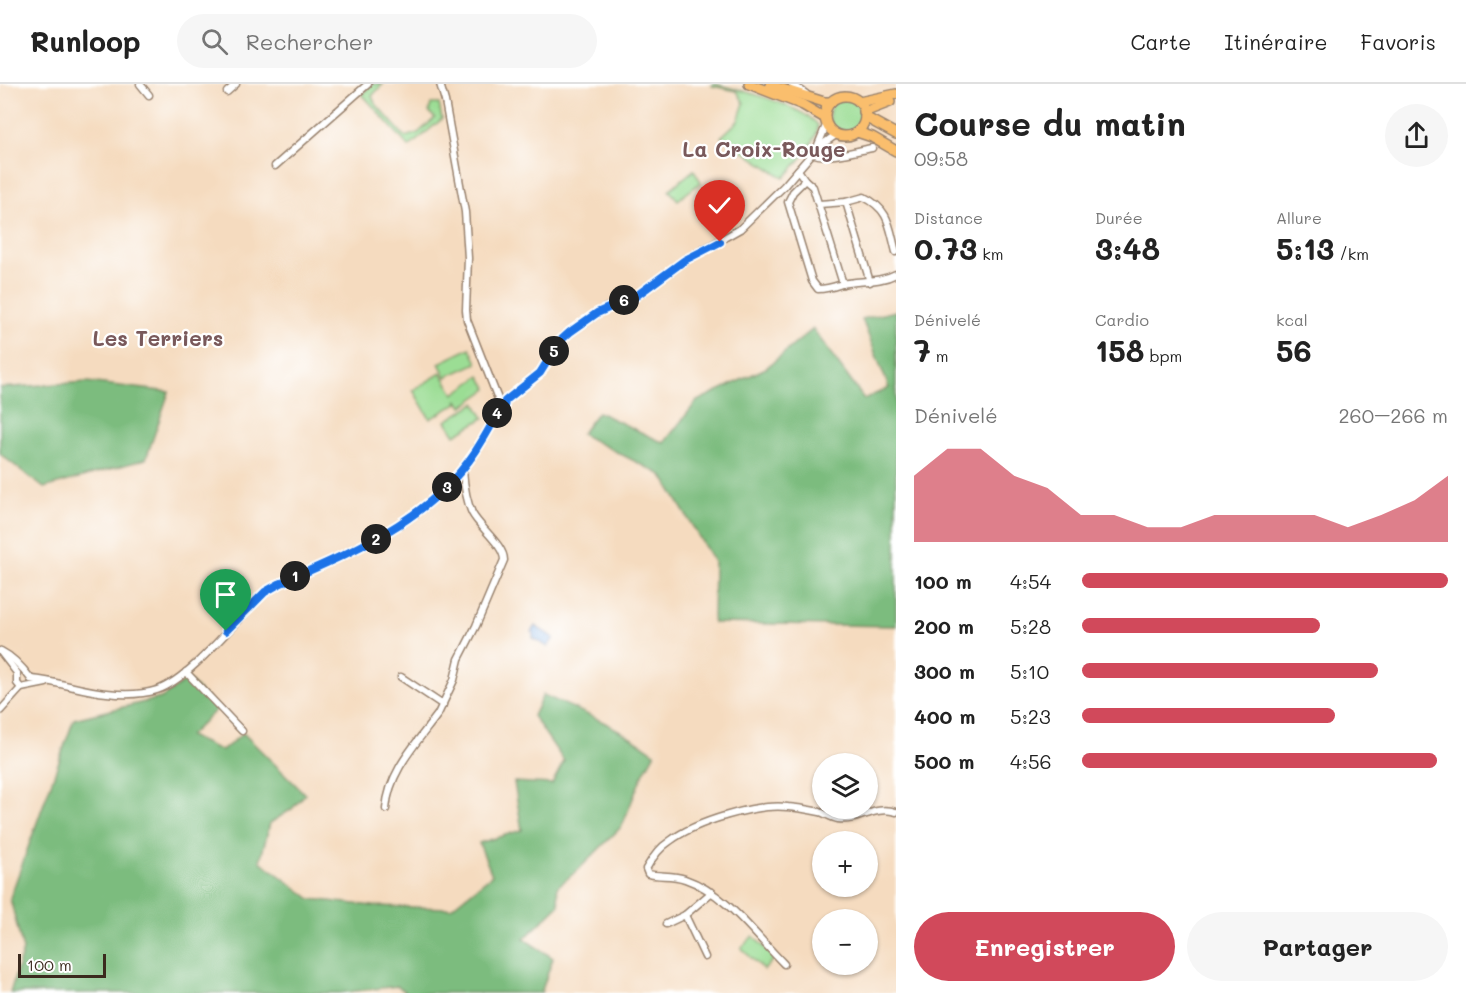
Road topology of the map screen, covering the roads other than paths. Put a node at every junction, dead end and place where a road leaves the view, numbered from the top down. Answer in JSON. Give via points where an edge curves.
{"nodes":[{"id":1,"x":140,"y":84,"type":"edge"},
{"id":2,"x":236,"y":84,"type":"edge"},
{"id":3,"x":368,"y":84,"type":"edge"},
{"id":4,"x":749,"y":84,"type":"edge"},
{"id":5,"x":769,"y":84,"type":"edge"},
{"id":6,"x":792,"y":84,"type":"edge"},
{"id":7,"x":442,"y":85,"type":"edge"},
{"id":8,"x":227,"y":92,"type":"dead end"},
{"id":9,"x":149,"y":94,"type":"dead end"},
{"id":10,"x":896,"y":94,"type":"edge"},
{"id":11,"x":808,"y":96,"type":"junction"},
{"id":12,"x":896,"y":101,"type":"edge"},
{"id":13,"x":831,"y":102,"type":"junction"},
{"id":14,"x":859,"y":102,"type":"junction"},
{"id":15,"x":865,"y":114,"type":"junction"},
{"id":16,"x":826,"y":121,"type":"junction"},
{"id":17,"x":857,"y":132,"type":"junction"},
{"id":18,"x":837,"y":134,"type":"junction"},
{"id":19,"x":896,"y":134,"type":"edge"},
{"id":20,"x":872,"y":148,"type":"dead end"},
{"id":21,"x":814,"y":151,"type":"junction"},
{"id":22,"x":896,"y":151,"type":"edge"},
{"id":23,"x":274,"y":166,"type":"dead end"},
{"id":24,"x":798,"y":170,"type":"junction"},
{"id":25,"x":804,"y":180,"type":"junction"},
{"id":26,"x":846,"y":202,"type":"junction"},
{"id":27,"x":819,"y":204,"type":"junction"},
{"id":28,"x":896,"y":252,"type":"edge"},
{"id":29,"x":896,"y":274,"type":"edge"},
{"id":30,"x":870,"y":282,"type":"junction"},
{"id":31,"x":843,"y":284,"type":"junction"},
{"id":32,"x":502,"y":400,"type":"junction"},
{"id":33,"x":463,"y":470,"type":"junction"},
{"id":34,"x":0,"y":651,"type":"edge"},
{"id":35,"x":186,"y":672,"type":"junction"},
{"id":36,"x":25,"y":674,"type":"junction"},
{"id":37,"x":18,"y":677,"type":"junction"},
{"id":38,"x":401,"y":677,"type":"dead end"},
{"id":39,"x":31,"y":682,"type":"junction"},
{"id":40,"x":21,"y":688,"type":"junction"},
{"id":41,"x":443,"y":705,"type":"junction"},
{"id":42,"x":0,"y":711,"type":"edge"},
{"id":43,"x":242,"y":731,"type":"dead end"},
{"id":44,"x":386,"y":809,"type":"dead end"},
{"id":45,"x":896,"y":812,"type":"edge"},
{"id":46,"x":712,"y":892,"type":"junction"},
{"id":47,"x":685,"y":915,"type":"junction"},
{"id":48,"x":666,"y":924,"type":"dead end"},
{"id":49,"x":705,"y":957,"type":"dead end"},
{"id":50,"x":784,"y":964,"type":"dead end"}],
"edges":[{"from":1,"to":9,"type":"street"},
{"from":2,"to":8,"type":"street"},
{"from":3,"to":23,"type":"street"},
{"from":4,"to":16,"type":"main road","via":[[803,105]]},
{"from":5,"to":11,"type":"main road"},
{"from":6,"to":11,"type":"street"},
{"from":7,"to":32,"type":"street","via":[[465,212],[467,320]]},
{"from":10,"to":14,"type":"main road"},
{"from":11,"to":13,"type":"main road"},
{"from":12,"to":15,"type":"main road"},
{"from":13,"to":14,"type":"main road","via":[[848,96]]},
{"from":13,"to":16,"type":"main road","via":[[826,109]]},
{"from":14,"to":15,"type":"main road"},
{"from":15,"to":17,"type":"main road"},
{"from":15,"to":19,"type":"main road"},
{"from":16,"to":18,"type":"main road"},
{"from":16,"to":21,"type":"street"},
{"from":17,"to":18,"type":"main road"},
{"from":17,"to":22,"type":"main road"},
{"from":18,"to":21,"type":"street"},
{"from":20,"to":21,"type":"street","via":[[826,156],[815,156]]},
{"from":21,"to":24,"type":"street"},
{"from":24,"to":25,"type":"street"},
{"from":24,"to":32,"type":"street","via":[[730,237],[685,260],[636,296],[597,313],[570,332],[540,373]]},
{"from":25,"to":27,"type":"street","via":[[813,187]]},
{"from":25,"to":31,"type":"street","via":[[788,202],[812,281],[818,289],[829,290]]},
{"from":26,"to":27,"type":"street"},
{"from":26,"to":28,"type":"street","via":[[864,197],[883,210]]},
{"from":26,"to":30,"type":"street"},
{"from":27,"to":31,"type":"street"},
{"from":29,"to":30,"type":"street"},
{"from":30,"to":31,"type":"street"},
{"from":32,"to":33,"type":"street","via":[[504,407],[498,408]]},
{"from":33,"to":35,"type":"street","via":[[393,530],[265,592]]},
{"from":33,"to":41,"type":"street","via":[[471,511],[502,550],[504,560],[459,659]]},
{"from":34,"to":36,"type":"street","via":[[18,663]]},
{"from":34,"to":37,"type":"street"},
{"from":35,"to":39,"type":"street","via":[[156,691],[130,694],[104,693],[49,681]]},
{"from":35,"to":43,"type":"street"},
{"from":36,"to":37,"type":"street"},
{"from":36,"to":39,"type":"street"},
{"from":37,"to":40,"type":"street"},
{"from":38,"to":41,"type":"street"},
{"from":39,"to":40,"type":"street"},
{"from":40,"to":42,"type":"street"},
{"from":41,"to":44,"type":"street","via":[[396,771]]},
{"from":45,"to":46,"type":"street","via":[[875,810],[855,818],[837,819],[788,807],[755,808],[671,839],[646,869],[648,874],[686,879]]},
{"from":46,"to":47,"type":"street"},
{"from":46,"to":50,"type":"street"},
{"from":47,"to":48,"type":"street"},
{"from":47,"to":49,"type":"street"}]}
